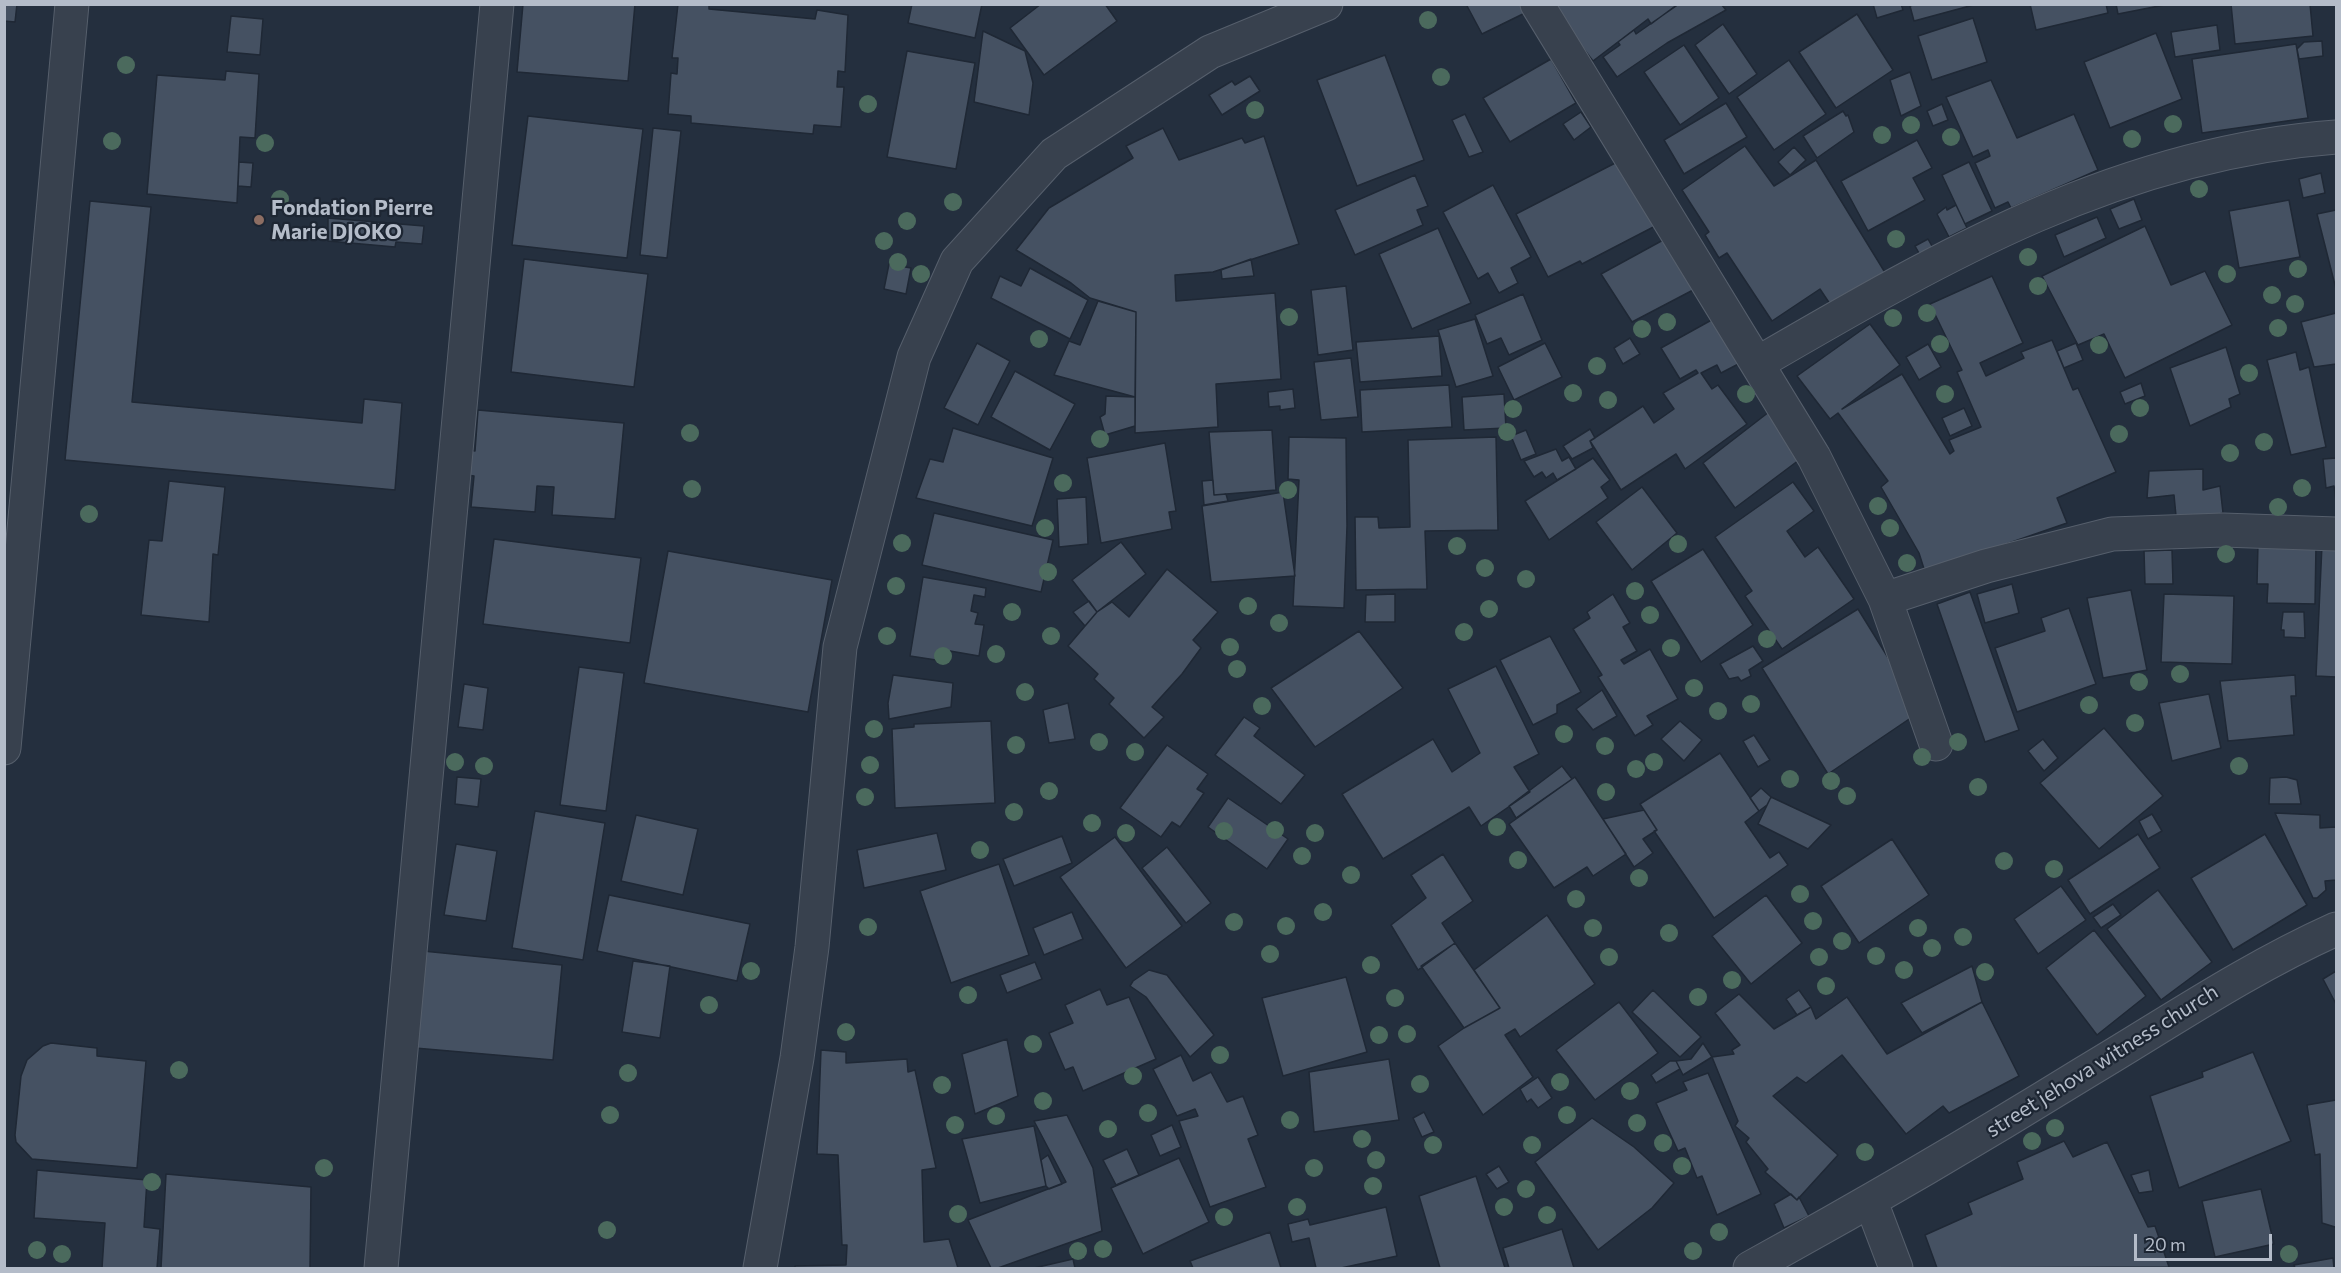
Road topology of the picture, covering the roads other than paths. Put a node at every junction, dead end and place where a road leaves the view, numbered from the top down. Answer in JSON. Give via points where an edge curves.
{"nodes":[{"id":1,"x":72,"y":4,"type":"edge"},
{"id":2,"x":496,"y":4,"type":"edge"},
{"id":3,"x":1326,"y":4,"type":"edge"},
{"id":4,"x":1537,"y":4,"type":"edge"},
{"id":5,"x":2337,"y":137,"type":"edge"},
{"id":6,"x":1758,"y":363,"type":"junction"},
{"id":7,"x":2337,"y":534,"type":"edge"},
{"id":8,"x":1885,"y":599,"type":"junction"},
{"id":9,"x":1936,"y":744,"type":"dead end"},
{"id":10,"x":4,"y":748,"type":"edge"},
{"id":11,"x":2337,"y":929,"type":"edge"},
{"id":12,"x":1871,"y":1202,"type":"junction"},
{"id":13,"x":381,"y":1269,"type":"edge"},
{"id":14,"x":760,"y":1269,"type":"edge"},
{"id":15,"x":1750,"y":1269,"type":"edge"},
{"id":16,"x":1896,"y":1269,"type":"edge"}],
"edges":[{"from":1,"to":10,"type":"street"},
{"from":2,"to":13,"type":"street"},
{"from":3,"to":14,"type":"street","via":[[1210,52],[1054,154],[952,271],[914,357],[840,647],[812,947]]},
{"from":4,"to":6,"type":"street"},
{"from":5,"to":6,"type":"street","via":[[2195,158],[2070,199],[1919,270]]},
{"from":6,"to":8,"type":"street","via":[[1814,457]]},
{"from":7,"to":8,"type":"street","via":[[2223,530],[2112,534],[1986,566]]},
{"from":8,"to":9,"type":"street"},
{"from":11,"to":12,"type":"street","name":"street jehova witness church","via":[[2284,952],[2207,995]]},
{"from":12,"to":15,"type":"street","name":"street jehova witness church"},
{"from":12,"to":16,"type":"street"}]}
